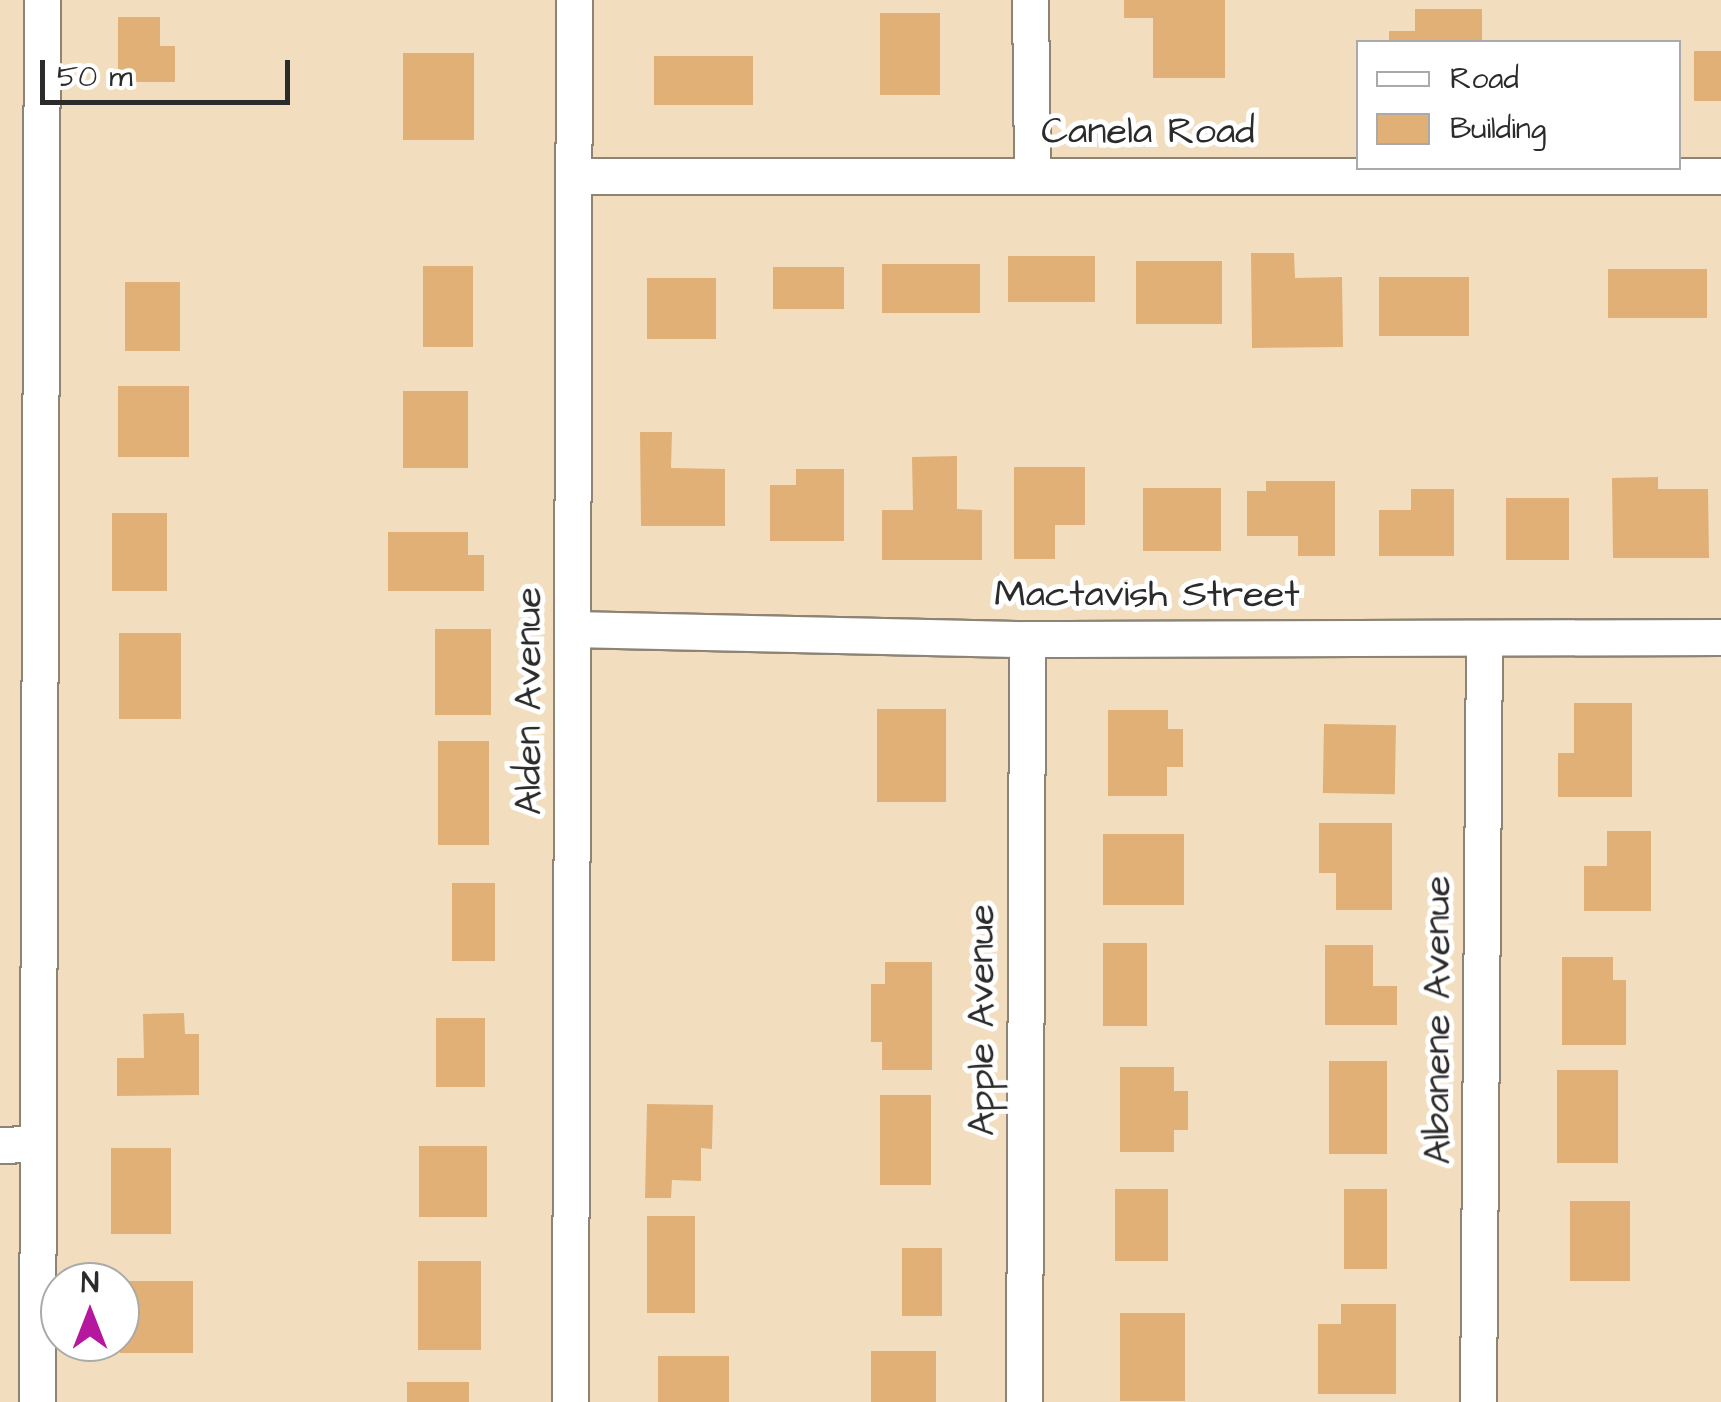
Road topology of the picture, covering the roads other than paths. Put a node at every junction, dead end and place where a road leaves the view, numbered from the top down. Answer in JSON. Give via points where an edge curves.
{"nodes":[{"id":1,"x":42,"y":0,"type":"edge"},
{"id":2,"x":574,"y":0,"type":"edge"},
{"id":3,"x":1030,"y":0,"type":"edge"},
{"id":4,"x":575,"y":176,"type":"junction"},
{"id":5,"x":1032,"y":176,"type":"junction"},
{"id":6,"x":1721,"y":176,"type":"edge"},
{"id":7,"x":572,"y":629,"type":"junction"},
{"id":8,"x":1721,"y":637,"type":"edge"},
{"id":9,"x":1027,"y":639,"type":"junction"},
{"id":10,"x":1484,"y":639,"type":"junction"},
{"id":11,"x":38,"y":1144,"type":"junction"},
{"id":12,"x":0,"y":1145,"type":"edge"},
{"id":13,"x":38,"y":1402,"type":"edge"},
{"id":14,"x":570,"y":1402,"type":"edge"},
{"id":15,"x":1024,"y":1402,"type":"edge"},
{"id":16,"x":1478,"y":1402,"type":"edge"}],
"edges":[{"from":1,"to":11,"type":"street"},
{"from":2,"to":4,"type":"street","name":"Alden Avenue"},
{"from":3,"to":5,"type":"street"},
{"from":4,"to":5,"type":"street","name":"Canela Road"},
{"from":4,"to":7,"type":"street","name":"Alden Avenue"},
{"from":5,"to":6,"type":"street","name":"Canela Road"},
{"from":7,"to":9,"type":"street","name":"Mactavish Street"},
{"from":7,"to":14,"type":"street","name":"Alden Avenue"},
{"from":8,"to":10,"type":"street","name":"Mactavish Street"},
{"from":9,"to":10,"type":"street","name":"Mactavish Street"},
{"from":9,"to":15,"type":"street","name":"Apple Avenue"},
{"from":10,"to":16,"type":"street","name":"Albanene Avenue"},
{"from":11,"to":12,"type":"street"},
{"from":11,"to":13,"type":"street"}]}
